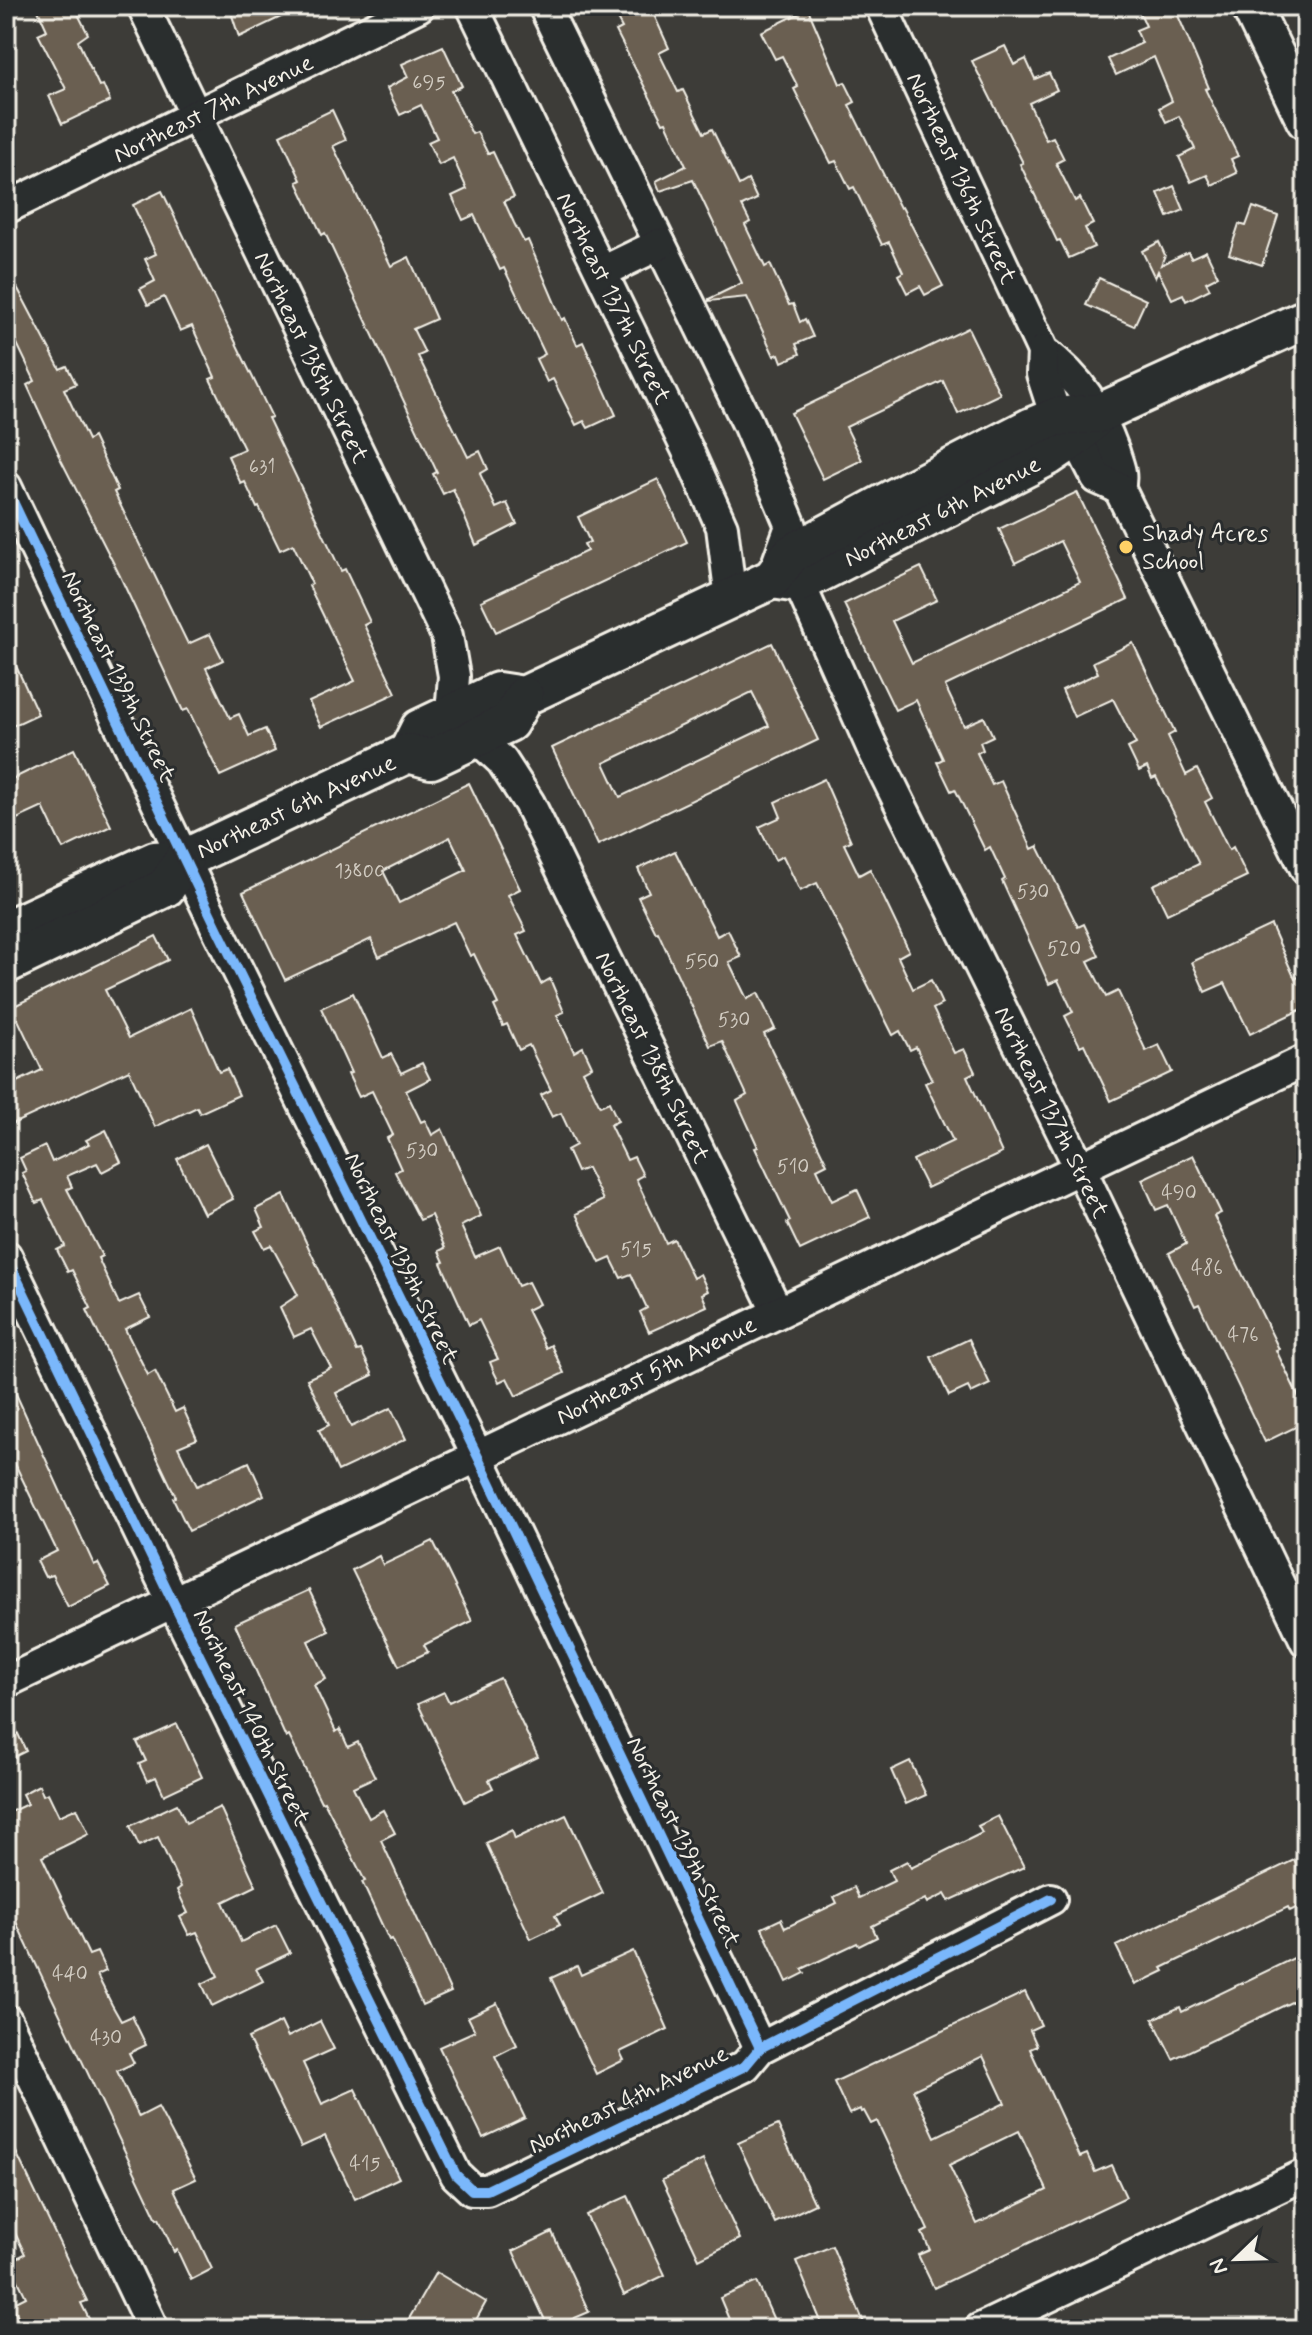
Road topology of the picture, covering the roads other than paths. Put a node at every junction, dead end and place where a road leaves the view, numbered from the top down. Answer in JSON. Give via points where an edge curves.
{"nodes":[{"id":1,"x":143,"y":6,"type":"edge"},
{"id":2,"x":419,"y":6,"type":"edge"},
{"id":3,"x":472,"y":6,"type":"edge"},
{"id":4,"x":544,"y":6,"type":"edge"},
{"id":5,"x":881,"y":6,"type":"edge"},
{"id":6,"x":1251,"y":6,"type":"edge"},
{"id":7,"x":196,"y":117,"type":"junction"},
{"id":8,"x":1306,"y":120,"type":"edge"},
{"id":9,"x":6,"y":208,"type":"edge"},
{"id":10,"x":660,"y":244,"type":"junction"},
{"id":11,"x":602,"y":272,"type":"junction"},
{"id":12,"x":1306,"y":319,"type":"edge"},
{"id":13,"x":1043,"y":351,"type":"junction"},
{"id":14,"x":1077,"y":423,"type":"junction"},
{"id":15,"x":6,"y":487,"type":"edge"},
{"id":16,"x":786,"y":581,"type":"junction"},
{"id":17,"x":731,"y":599,"type":"junction"},
{"id":18,"x":447,"y":636,"type":"junction"},
{"id":19,"x":511,"y":694,"type":"junction"},
{"id":20,"x":464,"y":726,"type":"junction"},
{"id":21,"x":529,"y":803,"type":"junction"},
{"id":22,"x":184,"y":859,"type":"junction"},
{"id":23,"x":1306,"y":869,"type":"edge"},
{"id":24,"x":6,"y":930,"type":"edge"},
{"id":25,"x":6,"y":964,"type":"edge"},
{"id":26,"x":1306,"y":1060,"type":"edge"},
{"id":27,"x":1081,"y":1170,"type":"junction"},
{"id":28,"x":6,"y":1256,"type":"edge"},
{"id":29,"x":777,"y":1311,"type":"junction"},
{"id":30,"x":478,"y":1457,"type":"junction"},
{"id":31,"x":173,"y":1602,"type":"junction"},
{"id":32,"x":1306,"y":1641,"type":"edge"},
{"id":33,"x":6,"y":1682,"type":"edge"},
{"id":34,"x":1051,"y":1899,"type":"dead end"},
{"id":35,"x":6,"y":2020,"type":"edge"},
{"id":36,"x":760,"y":2048,"type":"junction"},
{"id":37,"x":1306,"y":2174,"type":"edge"},
{"id":38,"x":472,"y":2190,"type":"joint"},
{"id":39,"x":153,"y":2329,"type":"edge"},
{"id":40,"x":980,"y":2329,"type":"edge"}],
"edges":[{"from":1,"to":7,"type":"street","name":"Northeast 138th Street"},
{"from":2,"to":7,"type":"street","name":"Northeast 7th Avenue"},
{"from":3,"to":11,"type":"street","name":"Northeast 137th Street"},
{"from":4,"to":10,"type":"street"},
{"from":5,"to":13,"type":"street","name":"Northeast 136th Street"},
{"from":6,"to":8,"type":"main road"},
{"from":7,"to":9,"type":"street","name":"Northeast 7th Avenue"},
{"from":7,"to":18,"type":"street","name":"Northeast 138th Street"},
{"from":10,"to":11,"type":"street"},
{"from":10,"to":16,"type":"street","via":[[791,526]]},
{"from":11,"to":17,"type":"street","name":"Northeast 137th Street","via":[[722,527]]},
{"from":12,"to":14,"type":"main road","name":"Northeast 6th Avenue"},
{"from":13,"to":14,"type":"street","name":"Northeast 136th Street","via":[[1042,374]]},
{"from":13,"to":14,"type":"street","name":"Northeast 136th Street","via":[[1065,367]]},
{"from":14,"to":16,"type":"main road","name":"Northeast 6th Avenue","via":[[906,492],[791,554]]},
{"from":14,"to":23,"type":"street","name":"Northeast 136th Street","via":[[1122,476],[1119,488]]},
{"from":15,"to":22,"type":"street","name":"Northeast 139th Street"},
{"from":16,"to":17,"type":"main road","name":"Northeast 6th Avenue"},
{"from":16,"to":27,"type":"street","name":"Northeast 137th Street"},
{"from":17,"to":19,"type":"main road","name":"Northeast 6th Avenue"},
{"from":18,"to":19,"type":"street","via":[[479,678]]},
{"from":18,"to":20,"type":"street","name":"Northeast 138th Street"},
{"from":19,"to":20,"type":"main road","name":"Northeast 6th Avenue","via":[[509,722]]},
{"from":19,"to":21,"type":"street","name":"Northeast 138th Street"},
{"from":20,"to":21,"type":"street","name":"Northeast 138th Street","via":[[502,761]]},
{"from":20,"to":22,"type":"main road","name":"Northeast 6th Avenue","via":[[431,759],[408,753]]},
{"from":21,"to":29,"type":"street","name":"Northeast 138th Street"},
{"from":22,"to":24,"type":"main road","name":"Northeast 6th Avenue","via":[[155,861]]},
{"from":22,"to":25,"type":"main road","name":"Northeast 6th Avenue","via":[[166,887]]},
{"from":22,"to":30,"type":"street","name":"Northeast 139th Street"},
{"from":26,"to":27,"type":"street","name":"Northeast 5th Avenue"},
{"from":27,"to":29,"type":"street","name":"Northeast 5th Avenue"},
{"from":27,"to":32,"type":"street","name":"Northeast 137th Street"},
{"from":28,"to":31,"type":"street","name":"Northeast 140th Street"},
{"from":29,"to":30,"type":"street","name":"Northeast 5th Avenue"},
{"from":30,"to":31,"type":"street","name":"Northeast 5th Avenue"},
{"from":30,"to":36,"type":"street","name":"Northeast 139th Street"},
{"from":31,"to":33,"type":"street","name":"Northeast 5th Avenue"},
{"from":31,"to":38,"type":"street","name":"Northeast 140th Street","via":[[456,2175]]},
{"from":34,"to":36,"type":"street","name":"Northeast 4th Avenue"},
{"from":35,"to":39,"type":"street"},
{"from":36,"to":38,"type":"street","name":"Northeast 4th Avenue","via":[[745,2066],[487,2190]]},
{"from":37,"to":40,"type":"street"}]}
